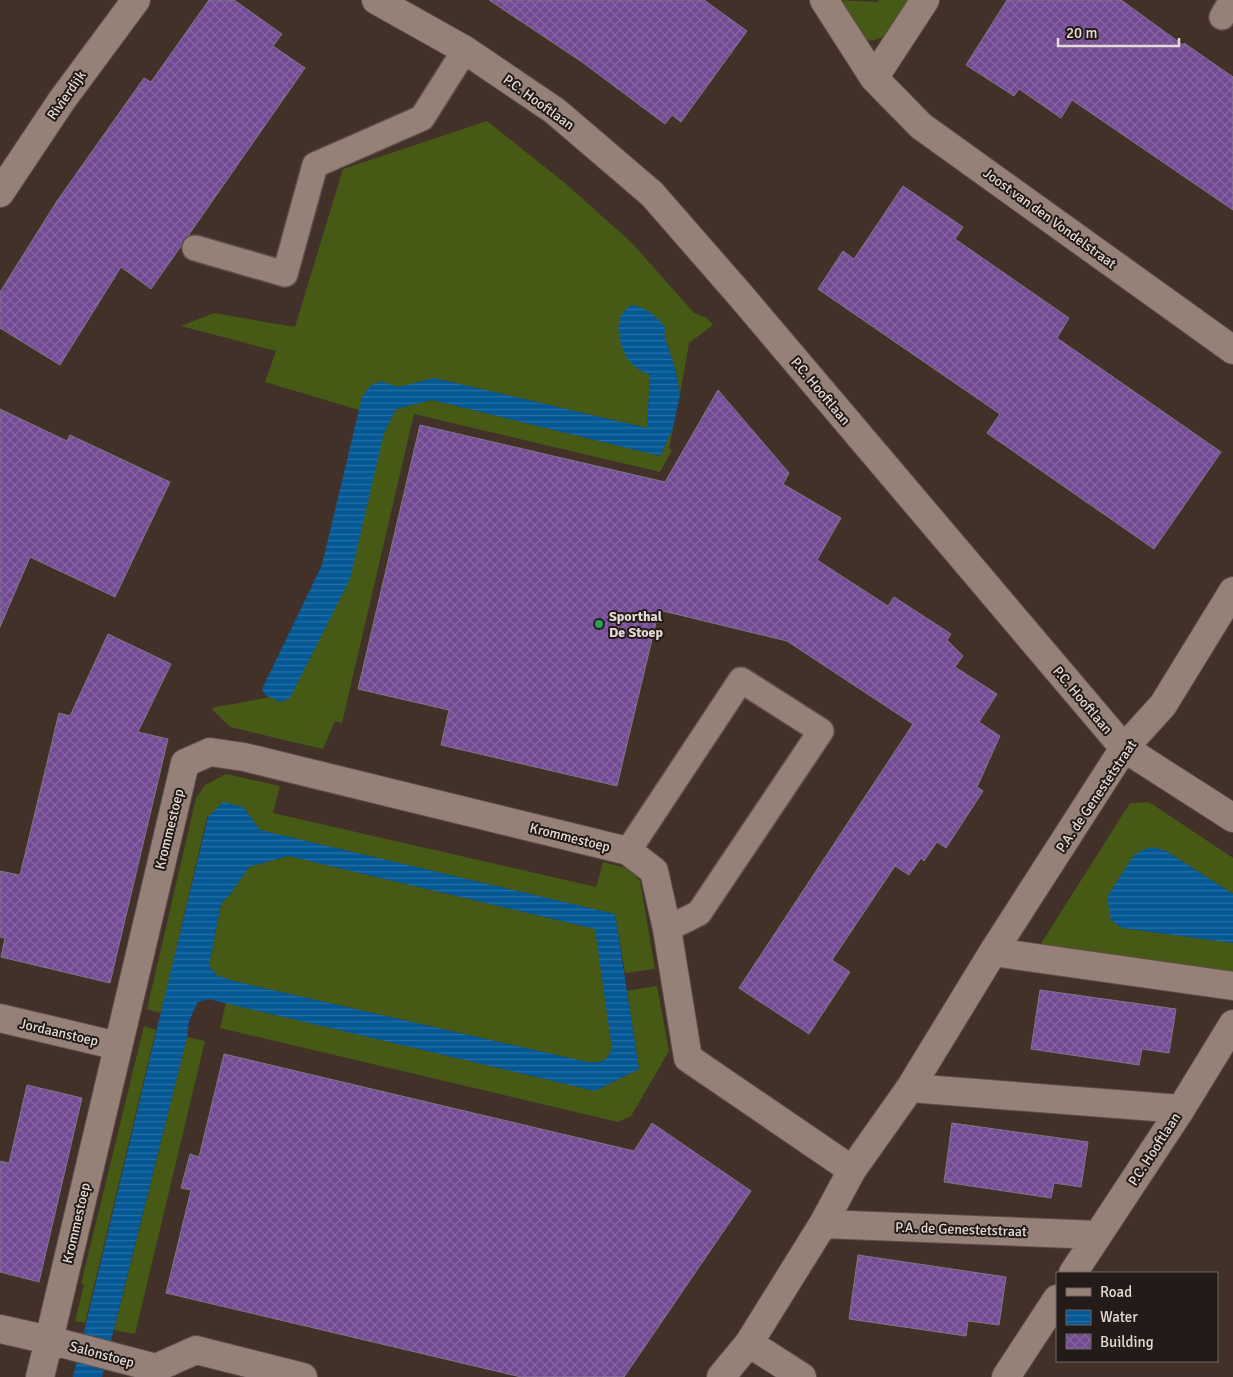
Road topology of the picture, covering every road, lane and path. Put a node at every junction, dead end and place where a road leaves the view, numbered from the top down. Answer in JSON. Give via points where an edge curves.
{"nodes":[{"id":1,"x":136,"y":0,"type":"edge"},
{"id":2,"x":376,"y":0,"type":"edge"},
{"id":3,"x":824,"y":0,"type":"edge"},
{"id":4,"x":925,"y":0,"type":"edge"},
{"id":5,"x":465,"y":50,"type":"junction"},
{"id":6,"x":874,"y":78,"type":"junction"},
{"id":7,"x":0,"y":193,"type":"edge"},
{"id":8,"x":195,"y":248,"type":"dead end"},
{"id":9,"x":1233,"y":350,"type":"edge"},
{"id":10,"x":1233,"y":591,"type":"edge"},
{"id":11,"x":1124,"y":748,"type":"junction"},
{"id":12,"x":1233,"y":818,"type":"edge"},
{"id":13,"x":628,"y":851,"type":"junction"},
{"id":14,"x":667,"y":929,"type":"junction"},
{"id":15,"x":993,"y":952,"type":"junction"},
{"id":16,"x":1233,"y":986,"type":"edge"},
{"id":17,"x":0,"y":1018,"type":"edge"},
{"id":18,"x":1233,"y":1024,"type":"edge"},
{"id":19,"x":118,"y":1046,"type":"junction"},
{"id":20,"x":910,"y":1088,"type":"junction"},
{"id":21,"x":1181,"y":1108,"type":"junction"},
{"id":22,"x":852,"y":1170,"type":"junction"},
{"id":23,"x":823,"y":1224,"type":"junction"},
{"id":24,"x":1098,"y":1235,"type":"junction"},
{"id":25,"x":1074,"y":1272,"type":"edge"},
{"id":26,"x":1056,"y":1301,"type":"edge"},
{"id":27,"x":0,"y":1329,"type":"edge"},
{"id":28,"x":49,"y":1340,"type":"junction"},
{"id":29,"x":749,"y":1344,"type":"junction"},
{"id":30,"x":154,"y":1372,"type":"edge"},
{"id":31,"x":40,"y":1377,"type":"edge"},
{"id":32,"x":303,"y":1377,"type":"edge"},
{"id":33,"x":720,"y":1377,"type":"edge"},
{"id":34,"x":802,"y":1377,"type":"edge"},
{"id":35,"x":1006,"y":1377,"type":"edge"}],
"edges":[{"from":1,"to":7,"type":"street","name":"Rivierdijk","via":[[62,100]]},
{"from":2,"to":5,"type":"street","name":"P.C. Hooftlaan"},
{"from":3,"to":6,"type":"street","name":"Joost van den Vondelstraat"},
{"from":4,"to":6,"type":"street"},
{"from":5,"to":8,"type":"lane","via":[[422,118],[316,165],[285,274]]},
{"from":5,"to":11,"type":"street","name":"P.C. Hooftlaan","via":[[555,111],[652,194]]},
{"from":6,"to":9,"type":"street","name":"Joost van den Vondelstraat","via":[[921,126]]},
{"from":10,"to":11,"type":"street","name":"P.A. de Genestetstraat","via":[[1162,705]]},
{"from":11,"to":12,"type":"street","name":"P.C. Hooftlaan"},
{"from":11,"to":15,"type":"street","name":"P.A. de Genestetstraat"},
{"from":13,"to":14,"type":"street","name":"Krommestoep","via":[[654,871]]},
{"from":13,"to":14,"type":"lane","name":"Krommestoep","via":[[741,680],[821,731],[699,913]]},
{"from":13,"to":19,"type":"street","name":"Krommestoep","via":[[244,757],[210,752],[185,763]]},
{"from":14,"to":22,"type":"street","name":"Krommestoep","via":[[688,1058]]},
{"from":15,"to":16,"type":"street"},
{"from":15,"to":20,"type":"street","name":"P.A. de Genestetstraat"},
{"from":17,"to":19,"type":"street","name":"Jordaanstoep"},
{"from":18,"to":21,"type":"street","name":"P.C. Hooftlaan"},
{"from":19,"to":28,"type":"street","name":"Krommestoep"},
{"from":20,"to":21,"type":"street"},
{"from":20,"to":22,"type":"street","name":"P.A. de Genestetstraat"},
{"from":21,"to":24,"type":"street","name":"P.C. Hooftlaan"},
{"from":22,"to":23,"type":"street","name":"P.A. de Genestetstraat"},
{"from":23,"to":24,"type":"street","name":"P.A. de Genestetstraat"},
{"from":23,"to":29,"type":"street","name":"P.A. de Genestetstraat"},
{"from":24,"to":25,"type":"street","name":"P.C. Hooftlaan"},
{"from":26,"to":35,"type":"street"},
{"from":27,"to":28,"type":"street","name":"Salonstoep"},
{"from":28,"to":30,"type":"street","name":"Salonstoep"},
{"from":28,"to":31,"type":"street"},
{"from":29,"to":33,"type":"street","name":"P.A. de Genestetstraat"},
{"from":29,"to":34,"type":"street"},
{"from":30,"to":32,"type":"street","via":[[196,1350]]}]}
